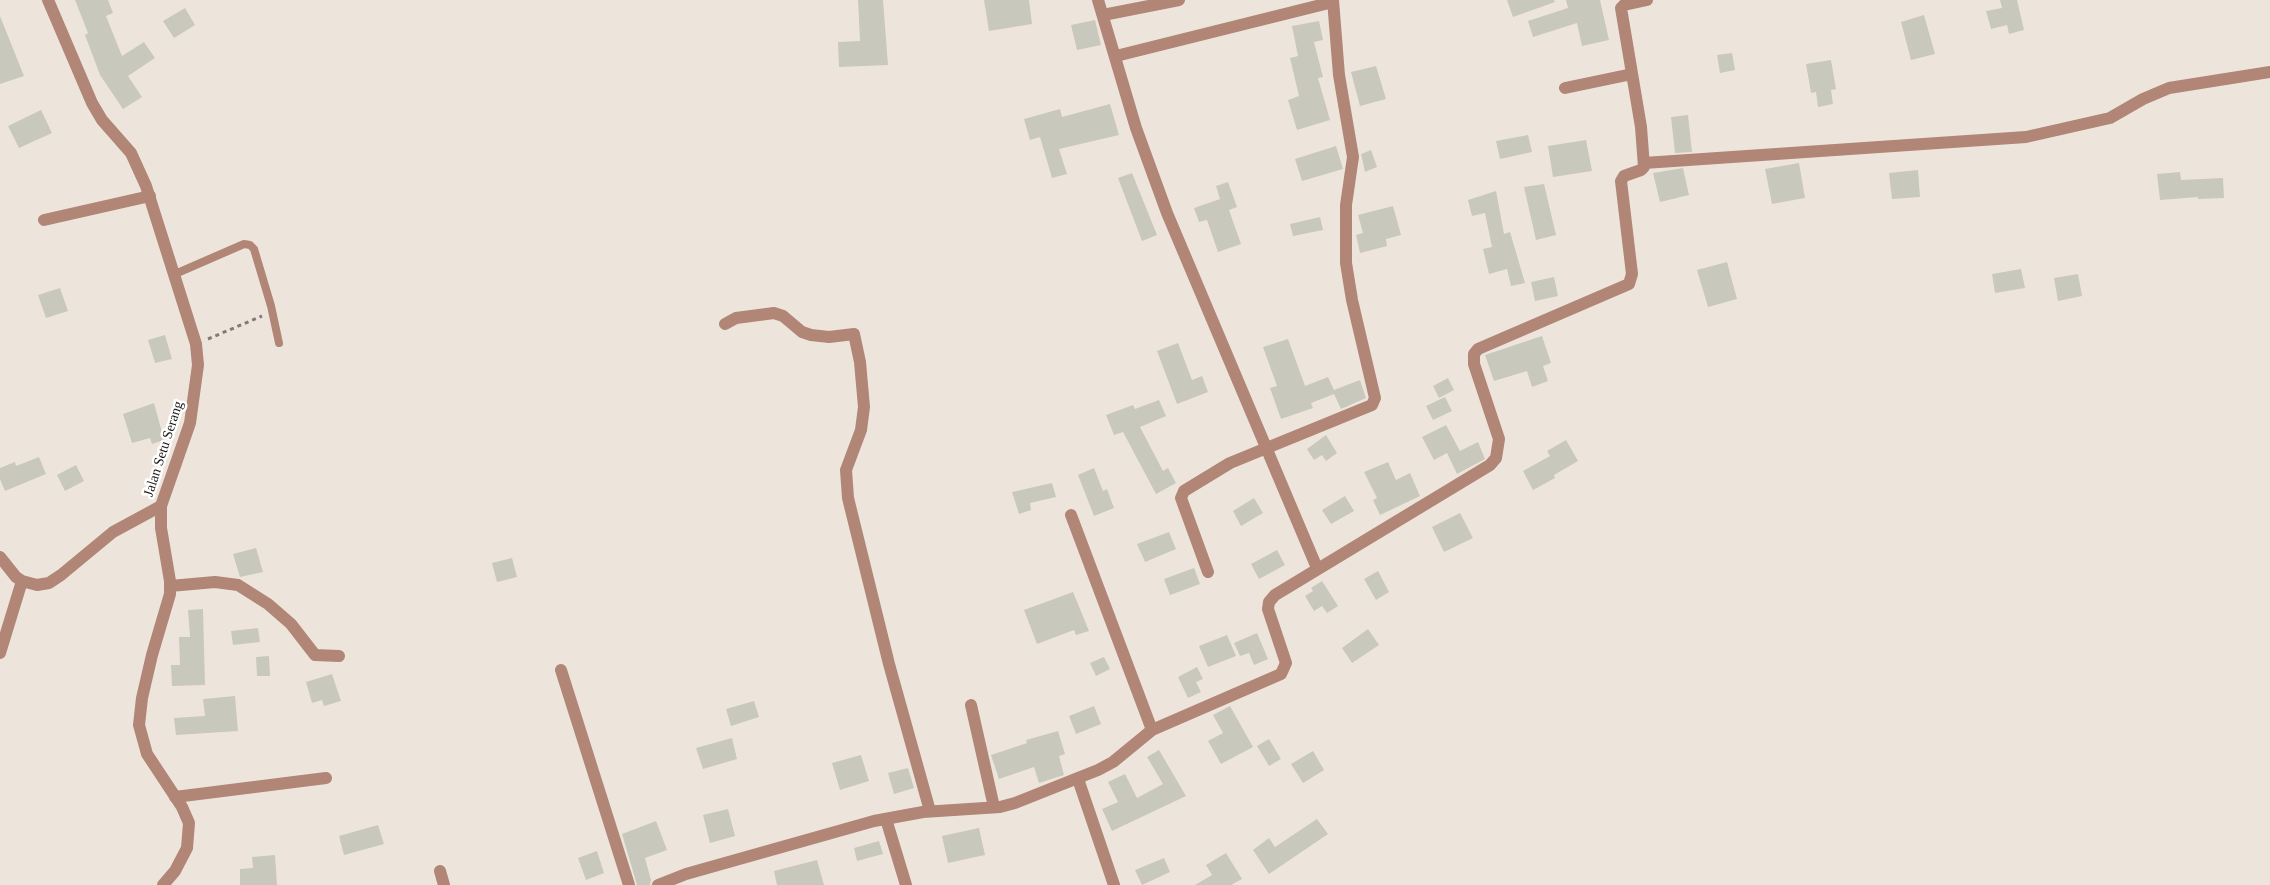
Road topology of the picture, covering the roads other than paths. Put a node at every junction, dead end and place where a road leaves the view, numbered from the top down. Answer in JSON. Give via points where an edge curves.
{"nodes":[{"id":1,"x":48,"y":0,"type":"edge"},
{"id":2,"x":1098,"y":0,"type":"edge"},
{"id":3,"x":1179,"y":0,"type":"edge"},
{"id":4,"x":1647,"y":0,"type":"edge"},
{"id":5,"x":1333,"y":1,"type":"edge"},
{"id":6,"x":1103,"y":15,"type":"junction"},
{"id":7,"x":1116,"y":56,"type":"junction"},
{"id":8,"x":2270,"y":72,"type":"edge"},
{"id":9,"x":1632,"y":74,"type":"junction"},
{"id":10,"x":1565,"y":88,"type":"dead end"},
{"id":11,"x":1644,"y":163,"type":"junction"},
{"id":12,"x":150,"y":196,"type":"junction"},
{"id":13,"x":44,"y":220,"type":"dead end"},
{"id":14,"x":175,"y":274,"type":"junction"},
{"id":15,"x":725,"y":324,"type":"dead end"},
{"id":16,"x":279,"y":343,"type":"dead end"},
{"id":17,"x":1267,"y":446,"type":"junction"},
{"id":18,"x":161,"y":506,"type":"junction"},
{"id":19,"x":1071,"y":515,"type":"dead end"},
{"id":20,"x":0,"y":557,"type":"edge"},
{"id":21,"x":1317,"y":568,"type":"junction"},
{"id":22,"x":1208,"y":572,"type":"dead end"},
{"id":23,"x":22,"y":581,"type":"junction"},
{"id":24,"x":170,"y":586,"type":"junction"},
{"id":25,"x":0,"y":653,"type":"edge"},
{"id":26,"x":340,"y":656,"type":"dead end"},
{"id":27,"x":561,"y":670,"type":"dead end"},
{"id":28,"x":970,"y":705,"type":"dead end"},
{"id":29,"x":1152,"y":730,"type":"junction"},
{"id":30,"x":326,"y":778,"type":"dead end"},
{"id":31,"x":1078,"y":779,"type":"junction"},
{"id":32,"x":175,"y":797,"type":"junction"},
{"id":33,"x":994,"y":808,"type":"junction"},
{"id":34,"x":930,"y":812,"type":"junction"},
{"id":35,"x":886,"y":819,"type":"junction"},
{"id":36,"x":440,"y":871,"type":"dead end"},
{"id":37,"x":163,"y":885,"type":"edge"},
{"id":38,"x":444,"y":885,"type":"edge"},
{"id":39,"x":629,"y":885,"type":"edge"},
{"id":40,"x":658,"y":885,"type":"edge"},
{"id":41,"x":906,"y":885,"type":"edge"},
{"id":42,"x":1114,"y":885,"type":"edge"}],
"edges":[{"from":1,"to":12,"type":"street","name":"Jalan Setu Serang","via":[[92,103],[102,120],[131,153]]},
{"from":2,"to":6,"type":"street"},
{"from":3,"to":6,"type":"street"},
{"from":4,"to":9,"type":"street","via":[[1621,8]]},
{"from":5,"to":7,"type":"street"},
{"from":5,"to":17,"type":"street","via":[[1338,67],[1353,157],[1346,205],[1346,263],[1375,398],[1372,405]]},
{"from":6,"to":7,"type":"street"},
{"from":7,"to":17,"type":"street","via":[[1136,128],[1167,213]]},
{"from":8,"to":11,"type":"street","via":[[2169,88],[2110,118],[2026,137]]},
{"from":9,"to":10,"type":"street"},
{"from":9,"to":11,"type":"street"},
{"from":11,"to":21,"type":"street","via":[[1642,170],[1624,176],[1621,181],[1632,274],[1629,284],[1475,351],[1474,364],[1498,439],[1498,454],[1493,463]]},
{"from":12,"to":13,"type":"street"},
{"from":12,"to":14,"type":"street","name":"Jalan Setu Serang"},
{"from":14,"to":16,"type":"lane","via":[[244,244],[250,245]]},
{"from":14,"to":18,"type":"street","name":"Jalan Setu Serang","via":[[196,344],[198,365],[190,423]]},
{"from":15,"to":34,"type":"street","via":[[736,318],[774,313],[784,316],[802,332],[811,335],[854,334],[864,407],[846,470],[848,498]]},
{"from":17,"to":21,"type":"street"},
{"from":17,"to":22,"type":"street","via":[[1213,472],[1182,494]]},
{"from":18,"to":23,"type":"street","via":[[113,532],[49,583],[38,585]]},
{"from":18,"to":24,"type":"street","name":"Jalan Setu Serang","via":[[160,528]]},
{"from":19,"to":29,"type":"street"},
{"from":20,"to":23,"type":"street"},
{"from":21,"to":29,"type":"street","via":[[1269,602],[1271,624],[1286,663],[1282,672]]},
{"from":23,"to":25,"type":"street"},
{"from":24,"to":26,"type":"street","via":[[215,582],[238,585],[291,624],[315,655]]},
{"from":24,"to":32,"type":"street","name":"Jalan Setu Serang","via":[[144,689],[139,725],[147,754]]},
{"from":27,"to":39,"type":"street"},
{"from":28,"to":33,"type":"street"},
{"from":29,"to":31,"type":"street","via":[[1113,762]]},
{"from":30,"to":32,"type":"street"},
{"from":31,"to":33,"type":"street"},
{"from":31,"to":42,"type":"street"},
{"from":32,"to":37,"type":"street","name":"Jalan Setu Serang","via":[[189,823],[187,848]]},
{"from":33,"to":34,"type":"street"},
{"from":34,"to":35,"type":"street"},
{"from":35,"to":40,"type":"street","via":[[686,874]]},
{"from":35,"to":41,"type":"street"},
{"from":36,"to":38,"type":"street"}]}
